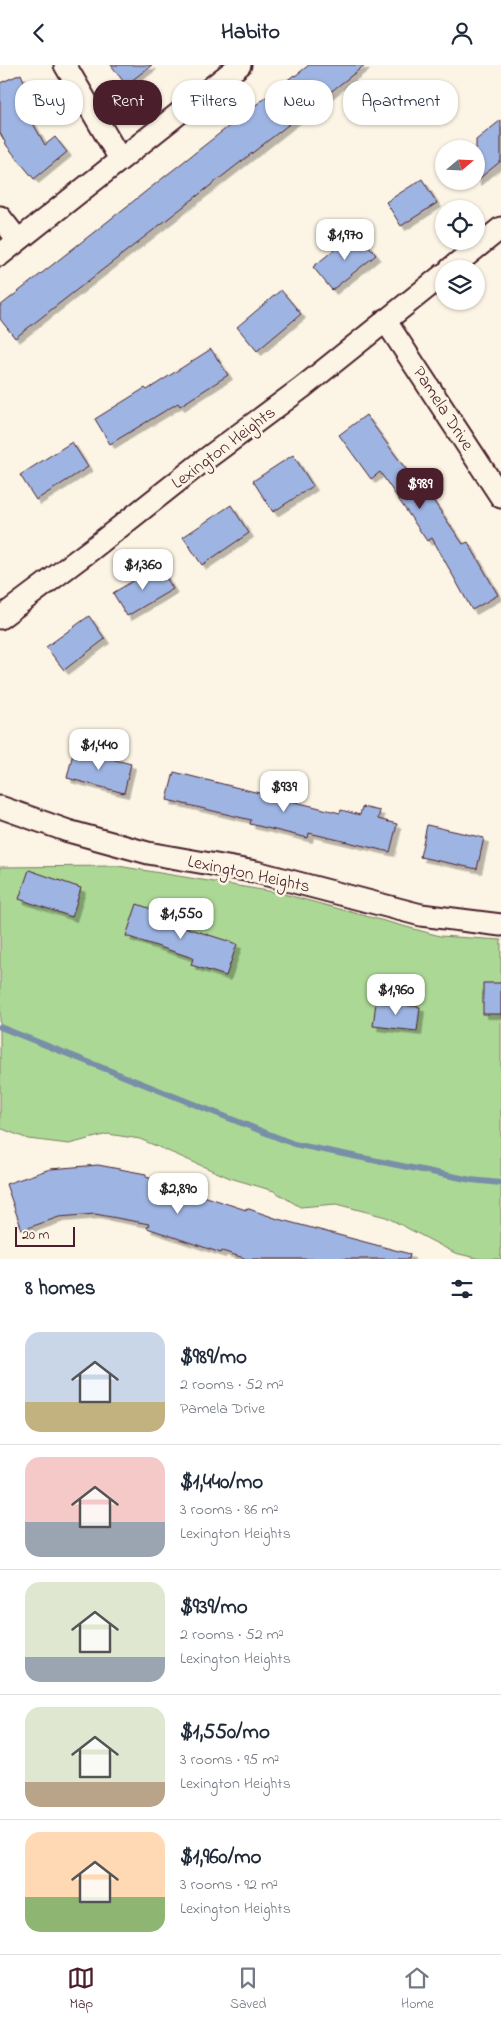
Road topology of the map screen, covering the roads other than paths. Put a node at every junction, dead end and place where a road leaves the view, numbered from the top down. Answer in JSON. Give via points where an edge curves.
{"nodes":[{"id":1,"x":65,"y":65,"type":"edge"},
{"id":2,"x":240,"y":65,"type":"edge"},
{"id":3,"x":120,"y":159,"type":"junction"},
{"id":4,"x":0,"y":217,"type":"edge"},
{"id":5,"x":501,"y":228,"type":"edge"},
{"id":6,"x":18,"y":240,"type":"junction"},
{"id":7,"x":0,"y":255,"type":"edge"},
{"id":8,"x":461,"y":260,"type":"edge"},
{"id":9,"x":435,"y":281,"type":"edge"},
{"id":10,"x":385,"y":320,"type":"junction"},
{"id":11,"x":501,"y":497,"type":"edge"},
{"id":12,"x":0,"y":618,"type":"edge"},
{"id":13,"x":0,"y":807,"type":"edge"},
{"id":14,"x":501,"y":925,"type":"edge"}],
"edges":[{"from":1,"to":3,"type":"street"},
{"from":2,"to":3,"type":"street"},
{"from":3,"to":6,"type":"street"},
{"from":4,"to":6,"type":"street"},
{"from":5,"to":8,"type":"street"},
{"from":6,"to":7,"type":"street"},
{"from":9,"to":10,"type":"street","name":"Lexington Heights"},
{"from":10,"to":11,"type":"street","name":"Pamela Drive"},
{"from":10,"to":12,"type":"street","name":"Lexington Heights","via":[[304,387]]},
{"from":13,"to":14,"type":"street","name":"Lexington Heights","via":[[68,831],[148,853],[256,871],[421,915]]}]}
